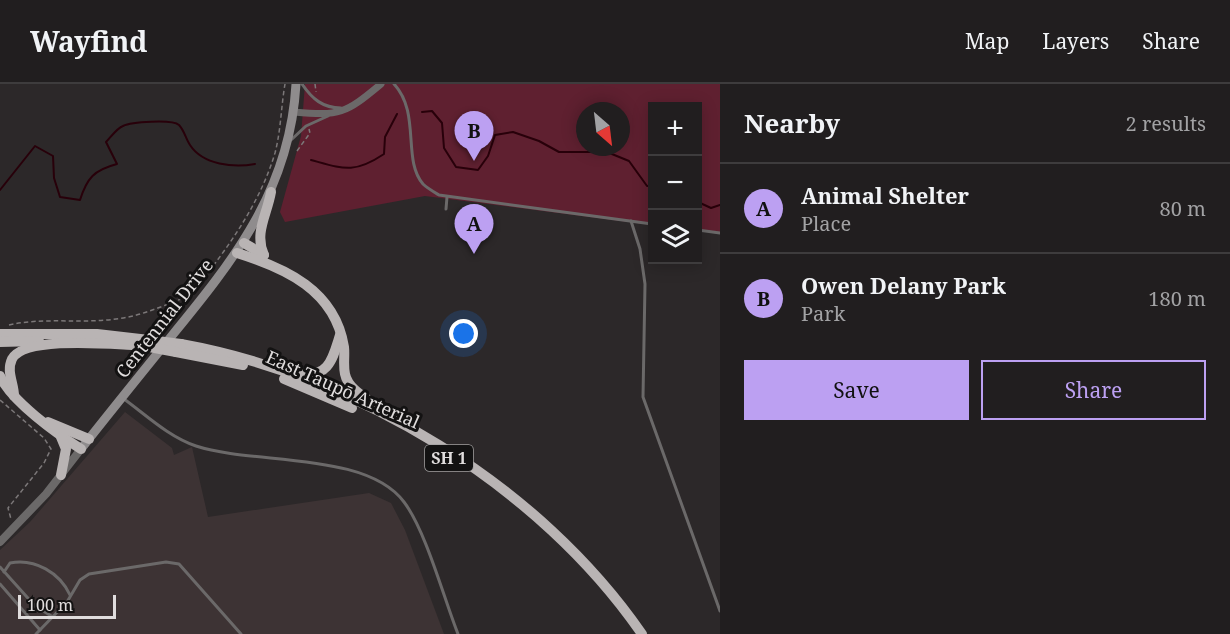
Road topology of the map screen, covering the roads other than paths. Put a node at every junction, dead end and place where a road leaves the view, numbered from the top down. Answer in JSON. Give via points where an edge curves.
{"nodes":[{"id":1,"x":296,"y":84,"type":"edge"},
{"id":2,"x":302,"y":84,"type":"edge"},
{"id":3,"x":381,"y":84,"type":"edge"},
{"id":4,"x":394,"y":84,"type":"edge"},
{"id":5,"x":353,"y":106,"type":"junction"},
{"id":6,"x":294,"y":112,"type":"junction"},
{"id":7,"x":330,"y":115,"type":"junction"},
{"id":8,"x":287,"y":143,"type":"junction"},
{"id":9,"x":271,"y":192,"type":"junction"},
{"id":10,"x":447,"y":196,"type":"junction"},
{"id":11,"x":446,"y":209,"type":"dead end"},
{"id":12,"x":631,"y":221,"type":"junction"},
{"id":13,"x":648,"y":223,"type":"edge"},
{"id":14,"x":702,"y":230,"type":"edge"},
{"id":15,"x":720,"y":232,"type":"edge"},
{"id":16,"x":244,"y":243,"type":"junction"},
{"id":17,"x":237,"y":253,"type":"junction"},
{"id":18,"x":264,"y":255,"type":"junction"},
{"id":19,"x":275,"y":266,"type":"junction"},
{"id":20,"x":2,"y":330,"type":"edge"},
{"id":21,"x":340,"y":335,"type":"junction"},
{"id":22,"x":0,"y":342,"type":"edge"},
{"id":23,"x":142,"y":344,"type":"junction"},
{"id":24,"x":179,"y":348,"type":"junction"},
{"id":25,"x":230,"y":354,"type":"junction"},
{"id":26,"x":0,"y":376,"type":"edge"},
{"id":27,"x":14,"y":396,"type":"junction"},
{"id":28,"x":122,"y":398,"type":"junction"},
{"id":29,"x":394,"y":419,"type":"junction"},
{"id":30,"x":45,"y":422,"type":"junction"},
{"id":31,"x":61,"y":437,"type":"junction"},
{"id":32,"x":89,"y":439,"type":"junction"},
{"id":33,"x":81,"y":449,"type":"junction"},
{"id":34,"x":61,"y":475,"type":"junction"},
{"id":35,"x":0,"y":542,"type":"edge"},
{"id":36,"x":0,"y":567,"type":"edge"},
{"id":37,"x":4,"y":572,"type":"junction"},
{"id":38,"x":0,"y":584,"type":"edge"},
{"id":39,"x":70,"y":595,"type":"junction"},
{"id":40,"x":720,"y":611,"type":"edge"},
{"id":41,"x":53,"y":617,"type":"junction"},
{"id":42,"x":40,"y":630,"type":"junction"},
{"id":43,"x":36,"y":634,"type":"edge"},
{"id":44,"x":241,"y":634,"type":"edge"},
{"id":45,"x":458,"y":634,"type":"edge"},
{"id":46,"x":634,"y":634,"type":"edge"},
{"id":47,"x":642,"y":634,"type":"edge"}],
"edges":[{"from":1,"to":6,"type":"main road","name":"Centennial Drive"},
{"from":2,"to":5,"type":"lane","via":[[323,105]]},
{"from":3,"to":5,"type":"street"},
{"from":4,"to":10,"type":"lane","via":[[408,106],[416,172],[438,195]]},
{"from":5,"to":7,"type":"street"},
{"from":6,"to":7,"type":"street"},
{"from":6,"to":8,"type":"main road","name":"Centennial Drive"},
{"from":7,"to":8,"type":"lane","via":[[306,126]]},
{"from":8,"to":9,"type":"main road","name":"Centennial Drive"},
{"from":9,"to":16,"type":"main road","name":"Centennial Drive"},
{"from":9,"to":18,"type":"highway","via":[[258,235]]},
{"from":10,"to":11,"type":"lane"},
{"from":10,"to":12,"type":"lane"},
{"from":12,"to":13,"type":"lane"},
{"from":12,"to":40,"type":"lane","via":[[645,284],[643,397]]},
{"from":14,"to":15,"type":"lane"},
{"from":16,"to":17,"type":"main road","name":"Centennial Drive"},
{"from":16,"to":18,"type":"highway"},
{"from":17,"to":19,"type":"highway"},
{"from":17,"to":28,"type":"main road","name":"Centennial Drive"},
{"from":18,"to":19,"type":"highway"},
{"from":19,"to":21,"type":"highway","via":[[319,294]]},
{"from":20,"to":23,"type":"highway","name":"East Taupō Arterial","number":"SH 1","via":[[97,334]]},
{"from":21,"to":25,"type":"highway","via":[[331,364],[318,373],[303,373]]},
{"from":21,"to":29,"type":"highway","via":[[348,382]]},
{"from":22,"to":23,"type":"highway","name":"East Taupō Arterial","number":"SH 1","via":[[83,340]]},
{"from":23,"to":24,"type":"highway","name":"East Taupō Arterial","number":"SH 1","bridge":true},
{"from":23,"to":27,"type":"highway","via":[[79,343],[21,350],[9,368]]},
{"from":24,"to":25,"type":"highway","name":"East Taupō Arterial","number":"SH 1"},
{"from":24,"to":46,"type":"highway","name":"East Taupō Arterial","number":"SH 1","via":[[288,381],[388,423],[449,458],[555,540]]},
{"from":25,"to":29,"type":"highway","name":"East Taupō Arterial","number":"SH 1","via":[[304,379]]},
{"from":26,"to":27,"type":"highway","via":[[6,390]]},
{"from":27,"to":30,"type":"highway"},
{"from":28,"to":32,"type":"main road","name":"Centennial Drive"},
{"from":28,"to":45,"type":"lane","via":[[195,446],[351,471],[385,484],[404,501],[416,522]]},
{"from":29,"to":47,"type":"highway","name":"East Taupō Arterial","number":"SH 1","via":[[463,460],[519,502],[586,567]]},
{"from":30,"to":31,"type":"highway"},
{"from":30,"to":32,"type":"highway"},
{"from":31,"to":33,"type":"highway"},
{"from":31,"to":34,"type":"highway","via":[[66,449]]},
{"from":32,"to":33,"type":"main road","name":"Centennial Drive"},
{"from":33,"to":34,"type":"street","name":"Centennial Drive"},
{"from":34,"to":35,"type":"street","name":"Centennial Drive"},
{"from":36,"to":37,"type":"lane"},
{"from":37,"to":39,"type":"lane","via":[[10,563],[26,561],[60,577]]},
{"from":37,"to":41,"type":"lane","via":[[35,606]]},
{"from":38,"to":42,"type":"lane"},
{"from":39,"to":41,"type":"lane"},
{"from":39,"to":44,"type":"lane","via":[[89,574],[166,562],[179,564]]},
{"from":41,"to":42,"type":"lane"},
{"from":42,"to":43,"type":"lane"}]}
